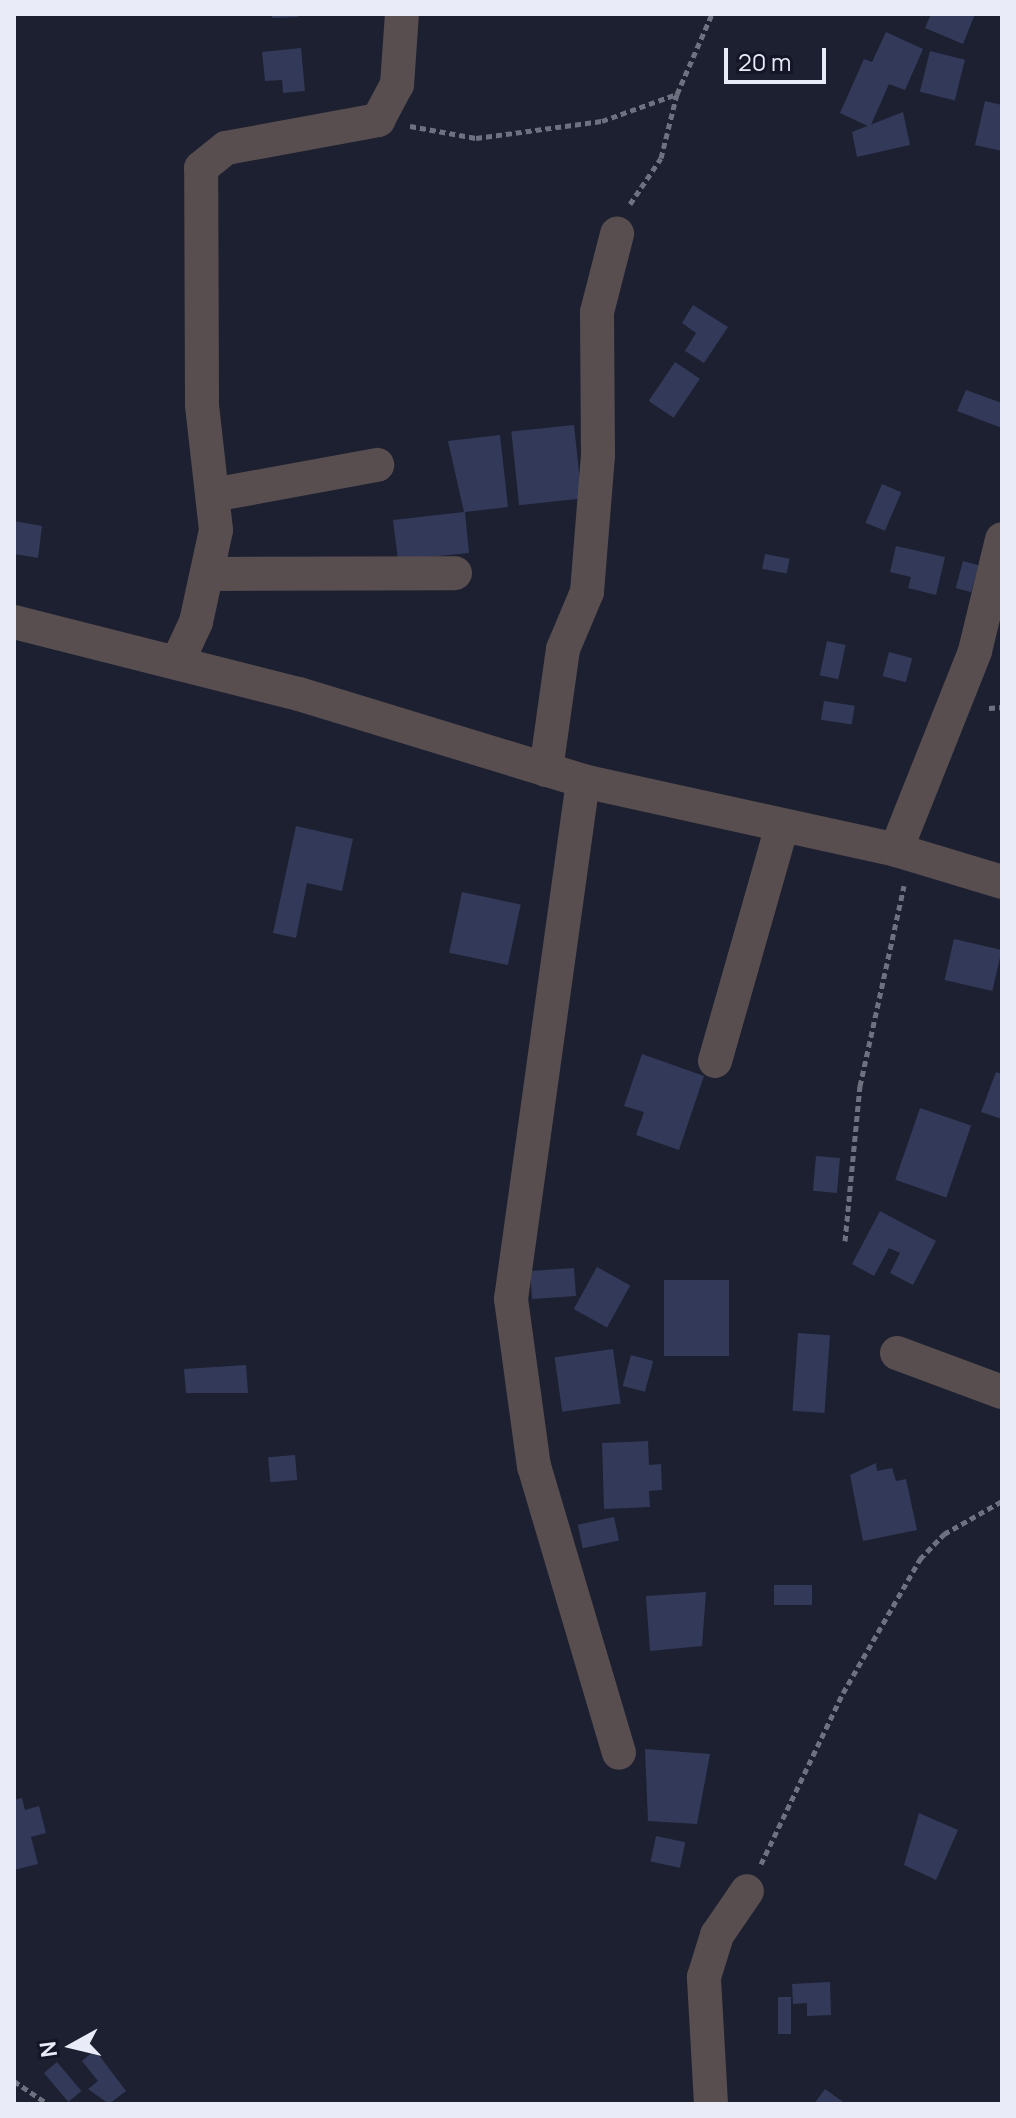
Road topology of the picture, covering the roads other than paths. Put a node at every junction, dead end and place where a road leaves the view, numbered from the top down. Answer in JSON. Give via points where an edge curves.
{"nodes":[{"id":1,"x":402,"y":14,"type":"edge"},
{"id":2,"x":617,"y":234,"type":"road end"},
{"id":3,"x":377,"y":465,"type":"dead end"},
{"id":4,"x":213,"y":495,"type":"junction"},
{"id":5,"x":1002,"y":539,"type":"edge"},
{"id":6,"x":455,"y":573,"type":"dead end"},
{"id":7,"x":209,"y":574,"type":"junction"},
{"id":8,"x":14,"y":622,"type":"edge"},
{"id":9,"x":177,"y":663,"type":"junction"},
{"id":10,"x":546,"y":770,"type":"junction"},
{"id":11,"x":583,"y":781,"type":"junction"},
{"id":12,"x":781,"y":830,"type":"junction"},
{"id":13,"x":903,"y":852,"type":"junction"},
{"id":14,"x":1002,"y":882,"type":"edge"},
{"id":15,"x":715,"y":1061,"type":"dead end"},
{"id":16,"x":897,"y":1353,"type":"dead end"},
{"id":17,"x":1002,"y":1392,"type":"edge"},
{"id":18,"x":619,"y":1753,"type":"dead end"},
{"id":19,"x":747,"y":1891,"type":"road end"},
{"id":20,"x":711,"y":2104,"type":"edge"}],
"edges":[{"from":1,"to":4,"type":"street","via":[[397,85],[378,120],[226,148],[201,168],[202,405]]},
{"from":2,"to":10,"type":"street","via":[[597,312],[598,456],[587,592],[563,649]]},
{"from":3,"to":4,"type":"street"},
{"from":4,"to":7,"type":"street"},
{"from":5,"to":13,"type":"street","via":[[975,651]]},
{"from":6,"to":7,"type":"street"},
{"from":7,"to":9,"type":"street"},
{"from":8,"to":9,"type":"street"},
{"from":9,"to":10,"type":"street"},
{"from":10,"to":11,"type":"street"},
{"from":11,"to":12,"type":"street"},
{"from":11,"to":18,"type":"street","via":[[511,1299],[534,1466]]},
{"from":12,"to":13,"type":"street"},
{"from":12,"to":15,"type":"street"},
{"from":13,"to":14,"type":"street"},
{"from":16,"to":17,"type":"street"},
{"from":19,"to":20,"type":"street","via":[[717,1935],[704,1977]]}]}
